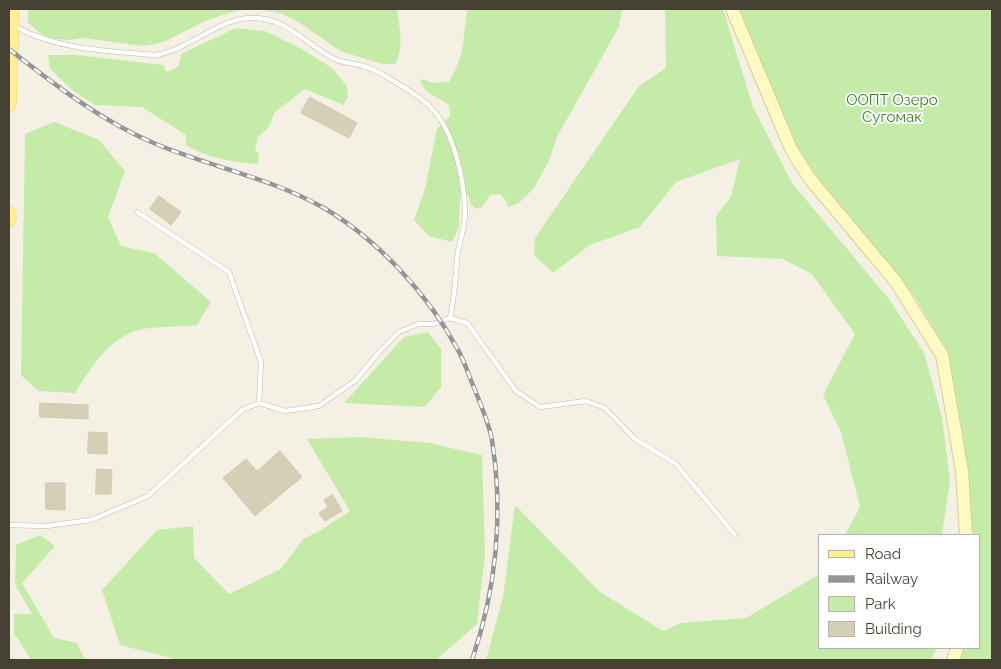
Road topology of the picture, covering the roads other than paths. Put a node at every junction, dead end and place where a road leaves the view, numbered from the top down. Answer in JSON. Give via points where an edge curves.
{"nodes":[{"id":1,"x":12,"y":9,"type":"edge"},
{"id":2,"x":732,"y":9,"type":"edge"},
{"id":3,"x":10,"y":24,"type":"edge"},
{"id":4,"x":9,"y":104,"type":"edge"},
{"id":5,"x":137,"y":212,"type":"dead end"},
{"id":6,"x":9,"y":214,"type":"edge"},
{"id":7,"x":9,"y":220,"type":"edge"},
{"id":8,"x":450,"y":318,"type":"junction"},
{"id":9,"x":259,"y":403,"type":"junction"},
{"id":10,"x":9,"y":525,"type":"edge"},
{"id":11,"x":966,"y":534,"type":"edge"},
{"id":12,"x":735,"y":535,"type":"dead end"}],
"edges":[{"from":1,"to":3,"type":"main road"},
{"from":2,"to":11,"type":"street","via":[[791,149],[810,179],[896,282],[942,354],[962,471]]},
{"from":3,"to":4,"type":"main road"},
{"from":3,"to":8,"type":"lane","via":[[36,38],[68,47],[156,55],[190,44],[232,21],[270,18],[283,23],[338,61],[362,65],[390,79],[433,110],[449,134],[458,166],[466,210]]},
{"from":5,"to":9,"type":"lane","via":[[229,272],[261,362]]},
{"from":6,"to":7,"type":"main road"},
{"from":8,"to":9,"type":"lane","via":[[434,324],[418,324],[399,332],[356,380],[318,406],[286,411]]},
{"from":8,"to":12,"type":"lane","via":[[467,323],[516,391],[540,407],[586,401],[605,408],[635,439],[676,464]]},
{"from":9,"to":10,"type":"lane","via":[[242,410],[148,496],[92,520],[46,526]]}]}
